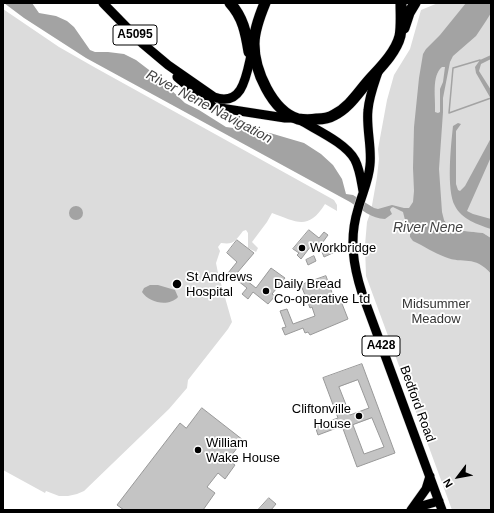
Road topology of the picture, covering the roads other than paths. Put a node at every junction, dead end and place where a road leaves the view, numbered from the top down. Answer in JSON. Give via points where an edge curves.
{"nodes":[{"id":1,"x":103,"y":3,"type":"edge"},
{"id":2,"x":230,"y":3,"type":"edge"},
{"id":3,"x":265,"y":3,"type":"edge"},
{"id":4,"x":401,"y":3,"type":"edge"},
{"id":5,"x":415,"y":3,"type":"edge"},
{"id":6,"x":400,"y":38,"type":"junction"},
{"id":7,"x":254,"y":44,"type":"junction"},
{"id":8,"x":250,"y":58,"type":"junction"},
{"id":9,"x":168,"y":65,"type":"junction"},
{"id":10,"x":378,"y":70,"type":"junction"},
{"id":11,"x":282,"y":109,"type":"junction"},
{"id":12,"x":298,"y":118,"type":"junction"},
{"id":13,"x":362,"y":193,"type":"junction"},
{"id":14,"x":430,"y":476,"type":"junction"},
{"id":15,"x":440,"y":506,"type":"edge"},
{"id":16,"x":411,"y":510,"type":"edge"},
{"id":17,"x":419,"y":510,"type":"edge"}],
"edges":[{"from":1,"to":9,"type":"main road","number":"A5095","via":[[143,44]]},
{"from":2,"to":8,"type":"highway","via":[[245,29]]},
{"from":3,"to":7,"type":"highway"},
{"from":4,"to":6,"type":"highway"},
{"from":5,"to":6,"type":"highway"},
{"from":6,"to":10,"type":"highway"},
{"from":7,"to":8,"type":"main road","number":"A5095"},
{"from":7,"to":11,"type":"highway","via":[[258,67],[266,89]]},
{"from":8,"to":9,"type":"main road","number":"A5095","via":[[240,91],[222,99],[214,97]]},
{"from":8,"to":11,"type":"highway","via":[[253,75],[264,99]]},
{"from":9,"to":12,"type":"main road","number":"A5095","via":[[180,80],[214,107]]},
{"from":10,"to":12,"type":"highway","via":[[349,104],[333,116],[324,119]]},
{"from":10,"to":13,"type":"main road","name":"Bedford Road","number":"A428","via":[[368,110],[370,164],[368,180]]},
{"from":11,"to":12,"type":"highway"},
{"from":12,"to":13,"type":"main road","name":"Bedford Road","number":"A428","via":[[342,145],[354,158]]},
{"from":13,"to":14,"type":"main road","name":"Bedford Road","number":"A428","via":[[353,235],[356,273]]},
{"from":14,"to":15,"type":"main road","name":"Bedford Road","number":"A428"},
{"from":14,"to":16,"type":"main road","via":[[426,489]]},
{"from":15,"to":17,"type":"main road","via":[[425,504]]}]}
